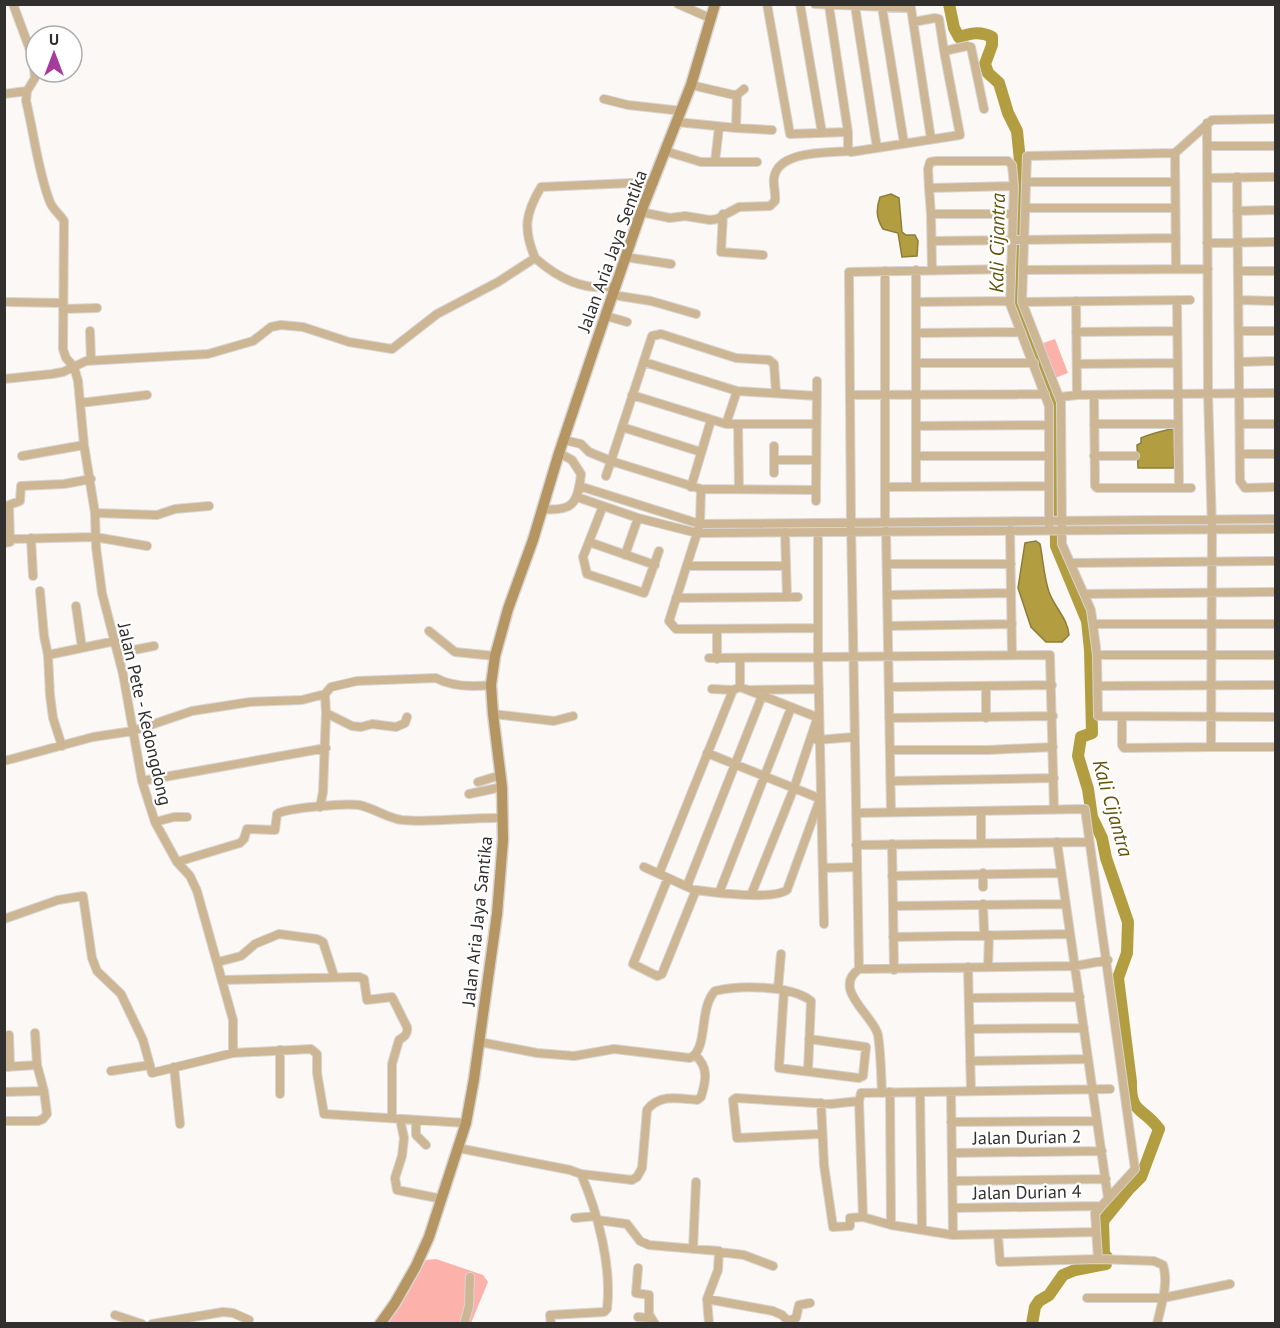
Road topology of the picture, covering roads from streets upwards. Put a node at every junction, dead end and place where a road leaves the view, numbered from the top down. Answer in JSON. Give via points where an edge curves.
{"nodes":[{"id":1,"x":13,"y":4,"type":"edge"},
{"id":2,"x":678,"y":4,"type":"edge"},
{"id":3,"x":715,"y":4,"type":"edge"},
{"id":4,"x":767,"y":4,"type":"edge"},
{"id":5,"x":800,"y":4,"type":"edge"},
{"id":6,"x":815,"y":4,"type":"edge"},
{"id":7,"x":829,"y":6,"type":"edge"},
{"id":8,"x":855,"y":6,"type":"junction"},
{"id":9,"x":882,"y":7,"type":"junction"},
{"id":10,"x":710,"y":18,"type":"junction"},
{"id":11,"x":913,"y":22,"type":"junction"},
{"id":12,"x":944,"y":51,"type":"junction"},
{"id":13,"x":691,"y":85,"type":"junction"},
{"id":14,"x":744,"y":89,"type":"dead end"},
{"id":15,"x":27,"y":91,"type":"junction"},
{"id":16,"x":4,"y":94,"type":"edge"},
{"id":17,"x":737,"y":95,"type":"junction"},
{"id":18,"x":604,"y":99,"type":"dead end"},
{"id":19,"x":984,"y":109,"type":"dead end"},
{"id":20,"x":679,"y":116,"type":"junction"},
{"id":21,"x":1275,"y":119,"type":"edge"},
{"id":22,"x":1207,"y":123,"type":"junction"},
{"id":23,"x":719,"y":127,"type":"junction"},
{"id":24,"x":736,"y":128,"type":"junction"},
{"id":25,"x":772,"y":130,"type":"dead end"},
{"id":26,"x":848,"y":132,"type":"junction"},
{"id":27,"x":822,"y":133,"type":"junction"},
{"id":28,"x":931,"y":139,"type":"junction"},
{"id":29,"x":904,"y":143,"type":"junction"},
{"id":30,"x":1207,"y":146,"type":"junction"},
{"id":31,"x":1275,"y":146,"type":"edge"},
{"id":32,"x":877,"y":148,"type":"junction"},
{"id":33,"x":849,"y":151,"type":"junction"},
{"id":34,"x":665,"y":152,"type":"junction"},
{"id":35,"x":1175,"y":153,"type":"junction"},
{"id":36,"x":715,"y":162,"type":"junction"},
{"id":37,"x":757,"y":162,"type":"dead end"},
{"id":38,"x":1237,"y":177,"type":"junction"},
{"id":39,"x":1275,"y":177,"type":"edge"},
{"id":40,"x":1207,"y":178,"type":"junction"},
{"id":41,"x":654,"y":182,"type":"junction"},
{"id":42,"x":1027,"y":182,"type":"junction"},
{"id":43,"x":1175,"y":182,"type":"junction"},
{"id":44,"x":1014,"y":186,"type":"junction"},
{"id":45,"x":929,"y":188,"type":"junction"},
{"id":46,"x":1026,"y":208,"type":"junction"},
{"id":47,"x":1176,"y":208,"type":"junction"},
{"id":48,"x":1275,"y":210,"type":"edge"},
{"id":49,"x":1237,"y":211,"type":"junction"},
{"id":50,"x":641,"y":212,"type":"junction"},
{"id":51,"x":723,"y":214,"type":"junction"},
{"id":52,"x":931,"y":214,"type":"junction"},
{"id":53,"x":1013,"y":214,"type":"junction"},
{"id":54,"x":1176,"y":238,"type":"junction"},
{"id":55,"x":1018,"y":240,"type":"junction"},
{"id":56,"x":932,"y":241,"type":"junction"},
{"id":57,"x":1275,"y":242,"type":"edge"},
{"id":58,"x":1207,"y":243,"type":"junction"},
{"id":59,"x":1237,"y":243,"type":"junction"},
{"id":60,"x":763,"y":255,"type":"dead end"},
{"id":61,"x":625,"y":257,"type":"junction"},
{"id":62,"x":535,"y":258,"type":"junction"},
{"id":63,"x":671,"y":264,"type":"dead end"},
{"id":64,"x":1011,"y":269,"type":"junction"},
{"id":65,"x":1176,"y":269,"type":"junction"},
{"id":66,"x":1208,"y":269,"type":"junction"},
{"id":67,"x":916,"y":270,"type":"junction"},
{"id":68,"x":932,"y":270,"type":"junction"},
{"id":69,"x":1023,"y":270,"type":"junction"},
{"id":70,"x":885,"y":271,"type":"junction"},
{"id":71,"x":1238,"y":271,"type":"junction"},
{"id":72,"x":1275,"y":271,"type":"edge"},
{"id":73,"x":614,"y":291,"type":"junction"},
{"id":74,"x":1010,"y":300,"type":"junction"},
{"id":75,"x":1177,"y":300,"type":"junction"},
{"id":76,"x":1190,"y":300,"type":"dead end"},
{"id":77,"x":1240,"y":300,"type":"junction"},
{"id":78,"x":1076,"y":301,"type":"junction"},
{"id":79,"x":8,"y":302,"type":"dead end"},
{"id":80,"x":916,"y":302,"type":"junction"},
{"id":81,"x":1022,"y":302,"type":"junction"},
{"id":82,"x":1275,"y":302,"type":"edge"},
{"id":83,"x":63,"y":306,"type":"junction"},
{"id":84,"x":97,"y":308,"type":"dead end"},
{"id":85,"x":696,"y":314,"type":"dead end"},
{"id":86,"x":606,"y":316,"type":"junction"},
{"id":87,"x":627,"y":322,"type":"dead end"},
{"id":88,"x":90,"y":331,"type":"dead end"},
{"id":89,"x":1177,"y":331,"type":"junction"},
{"id":90,"x":1240,"y":331,"type":"junction"},
{"id":91,"x":1275,"y":331,"type":"edge"},
{"id":92,"x":1021,"y":332,"type":"junction"},
{"id":93,"x":1076,"y":332,"type":"junction"},
{"id":94,"x":916,"y":333,"type":"junction"},
{"id":95,"x":91,"y":360,"type":"junction"},
{"id":96,"x":644,"y":362,"type":"junction"},
{"id":97,"x":1240,"y":362,"type":"junction"},
{"id":98,"x":1275,"y":362,"type":"edge"},
{"id":99,"x":916,"y":363,"type":"junction"},
{"id":100,"x":1034,"y":363,"type":"junction"},
{"id":101,"x":1177,"y":363,"type":"junction"},
{"id":102,"x":1077,"y":364,"type":"junction"},
{"id":103,"x":74,"y":367,"type":"junction"},
{"id":104,"x":4,"y":379,"type":"edge"},
{"id":105,"x":817,"y":381,"type":"dead end"},
{"id":106,"x":737,"y":391,"type":"junction"},
{"id":107,"x":776,"y":393,"type":"junction"},
{"id":108,"x":1177,"y":393,"type":"junction"},
{"id":109,"x":1209,"y":393,"type":"junction"},
{"id":110,"x":1240,"y":393,"type":"junction"},
{"id":111,"x":1275,"y":393,"type":"edge"},
{"id":112,"x":1045,"y":394,"type":"junction"},
{"id":113,"x":147,"y":395,"type":"dead end"},
{"id":114,"x":632,"y":395,"type":"junction"},
{"id":115,"x":850,"y":395,"type":"junction"},
{"id":116,"x":885,"y":395,"type":"junction"},
{"id":117,"x":916,"y":395,"type":"junction"},
{"id":118,"x":1077,"y":395,"type":"junction"},
{"id":119,"x":1094,"y":395,"type":"junction"},
{"id":120,"x":817,"y":396,"type":"junction"},
{"id":121,"x":1060,"y":397,"type":"junction"},
{"id":122,"x":80,"y":403,"type":"junction"},
{"id":123,"x":711,"y":420,"type":"junction"},
{"id":124,"x":726,"y":424,"type":"junction"},
{"id":125,"x":738,"y":424,"type":"junction"},
{"id":126,"x":816,"y":424,"type":"junction"},
{"id":127,"x":1094,"y":424,"type":"junction"},
{"id":128,"x":1177,"y":424,"type":"junction"},
{"id":129,"x":1240,"y":424,"type":"junction"},
{"id":130,"x":1275,"y":424,"type":"edge"},
{"id":131,"x":1049,"y":425,"type":"junction"},
{"id":132,"x":916,"y":426,"type":"junction"},
{"id":133,"x":622,"y":428,"type":"junction"},
{"id":134,"x":564,"y":440,"type":"junction"},
{"id":135,"x":84,"y":445,"type":"junction"},
{"id":136,"x":774,"y":446,"type":"dead end"},
{"id":137,"x":701,"y":452,"type":"junction"},
{"id":138,"x":559,"y":453,"type":"junction"},
{"id":139,"x":1240,"y":454,"type":"junction"},
{"id":140,"x":1275,"y":454,"type":"edge"},
{"id":141,"x":22,"y":456,"type":"dead end"},
{"id":142,"x":916,"y":456,"type":"junction"},
{"id":143,"x":1049,"y":456,"type":"junction"},
{"id":144,"x":1094,"y":456,"type":"junction"},
{"id":145,"x":1135,"y":456,"type":"dead end"},
{"id":146,"x":611,"y":460,"type":"junction"},
{"id":147,"x":774,"y":460,"type":"junction"},
{"id":148,"x":816,"y":460,"type":"junction"},
{"id":149,"x":774,"y":473,"type":"dead end"},
{"id":150,"x":606,"y":476,"type":"dead end"},
{"id":151,"x":91,"y":479,"type":"junction"},
{"id":152,"x":579,"y":486,"type":"junction"},
{"id":153,"x":691,"y":486,"type":"junction"},
{"id":154,"x":1049,"y":486,"type":"junction"},
{"id":155,"x":885,"y":487,"type":"junction"},
{"id":156,"x":916,"y":487,"type":"junction"},
{"id":157,"x":1275,"y":487,"type":"edge"},
{"id":158,"x":1179,"y":488,"type":"junction"},
{"id":159,"x":1191,"y":488,"type":"dead end"},
{"id":160,"x":701,"y":489,"type":"junction"},
{"id":161,"x":739,"y":489,"type":"junction"},
{"id":162,"x":816,"y":490,"type":"junction"},
{"id":163,"x":577,"y":497,"type":"junction"},
{"id":164,"x":816,"y":501,"type":"dead end"},
{"id":165,"x":209,"y":506,"type":"dead end"},
{"id":166,"x":603,"y":506,"type":"junction"},
{"id":167,"x":542,"y":509,"type":"junction"},
{"id":168,"x":95,"y":513,"type":"junction"},
{"id":169,"x":638,"y":518,"type":"junction"},
{"id":170,"x":1275,"y":519,"type":"edge"},
{"id":171,"x":851,"y":522,"type":"junction"},
{"id":172,"x":885,"y":522,"type":"junction"},
{"id":173,"x":699,"y":524,"type":"junction"},
{"id":174,"x":1211,"y":524,"type":"junction"},
{"id":175,"x":1056,"y":526,"type":"junction"},
{"id":176,"x":1275,"y":529,"type":"edge"},
{"id":177,"x":1010,"y":530,"type":"junction"},
{"id":178,"x":886,"y":531,"type":"junction"},
{"id":179,"x":785,"y":532,"type":"junction"},
{"id":180,"x":818,"y":532,"type":"junction"},
{"id":181,"x":851,"y":532,"type":"junction"},
{"id":182,"x":697,"y":533,"type":"junction"},
{"id":183,"x":95,"y":537,"type":"junction"},
{"id":184,"x":31,"y":538,"type":"junction"},
{"id":185,"x":7,"y":541,"type":"edge"},
{"id":186,"x":589,"y":542,"type":"junction"},
{"id":187,"x":147,"y":546,"type":"dead end"},
{"id":188,"x":659,"y":551,"type":"dead end"},
{"id":189,"x":625,"y":555,"type":"junction"},
{"id":190,"x":1212,"y":561,"type":"junction"},
{"id":191,"x":1275,"y":561,"type":"edge"},
{"id":192,"x":1071,"y":563,"type":"junction"},
{"id":193,"x":887,"y":564,"type":"junction"},
{"id":194,"x":1011,"y":564,"type":"junction"},
{"id":195,"x":655,"y":565,"type":"junction"},
{"id":196,"x":687,"y":566,"type":"junction"},
{"id":197,"x":786,"y":566,"type":"junction"},
{"id":198,"x":33,"y":576,"type":"dead end"},
{"id":199,"x":40,"y":591,"type":"dead end"},
{"id":200,"x":1275,"y":592,"type":"edge"},
{"id":201,"x":1011,"y":593,"type":"junction"},
{"id":202,"x":1211,"y":593,"type":"junction"},
{"id":203,"x":1084,"y":594,"type":"junction"},
{"id":204,"x":887,"y":595,"type":"junction"},
{"id":205,"x":787,"y":597,"type":"junction"},
{"id":206,"x":798,"y":597,"type":"dead end"},
{"id":207,"x":676,"y":598,"type":"junction"},
{"id":208,"x":76,"y":606,"type":"dead end"},
{"id":209,"x":1012,"y":624,"type":"junction"},
{"id":210,"x":1093,"y":624,"type":"junction"},
{"id":211,"x":1212,"y":624,"type":"junction"},
{"id":212,"x":1275,"y":624,"type":"edge"},
{"id":213,"x":888,"y":626,"type":"junction"},
{"id":214,"x":818,"y":628,"type":"junction"},
{"id":215,"x":717,"y":629,"type":"junction"},
{"id":216,"x":429,"y":631,"type":"dead end"},
{"id":217,"x":115,"y":641,"type":"junction"},
{"id":218,"x":154,"y":646,"type":"dead end"},
{"id":219,"x":82,"y":648,"type":"junction"},
{"id":220,"x":118,"y":653,"type":"junction"},
{"id":221,"x":48,"y":655,"type":"junction"},
{"id":222,"x":1097,"y":655,"type":"junction"},
{"id":223,"x":1275,"y":655,"type":"edge"},
{"id":224,"x":495,"y":656,"type":"junction"},
{"id":225,"x":1012,"y":656,"type":"junction"},
{"id":226,"x":1212,"y":656,"type":"junction"},
{"id":227,"x":853,"y":657,"type":"junction"},
{"id":228,"x":888,"y":657,"type":"junction"},
{"id":229,"x":818,"y":658,"type":"junction"},
{"id":230,"x":740,"y":659,"type":"junction"},
{"id":231,"x":491,"y":685,"type":"junction"},
{"id":232,"x":1275,"y":685,"type":"edge"},
{"id":233,"x":1052,"y":686,"type":"junction"},
{"id":234,"x":1098,"y":686,"type":"junction"},
{"id":235,"x":889,"y":687,"type":"junction"},
{"id":236,"x":986,"y":687,"type":"junction"},
{"id":237,"x":1212,"y":687,"type":"junction"},
{"id":238,"x":712,"y":689,"type":"dead end"},
{"id":239,"x":740,"y":689,"type":"junction"},
{"id":240,"x":819,"y":689,"type":"junction"},
{"id":241,"x":325,"y":694,"type":"junction"},
{"id":242,"x":762,"y":696,"type":"junction"},
{"id":243,"x":791,"y":708,"type":"junction"},
{"id":244,"x":326,"y":713,"type":"junction"},
{"id":245,"x":493,"y":714,"type":"junction"},
{"id":246,"x":573,"y":716,"type":"dead end"},
{"id":247,"x":1053,"y":716,"type":"junction"},
{"id":248,"x":407,"y":717,"type":"dead end"},
{"id":249,"x":1122,"y":717,"type":"junction"},
{"id":250,"x":1275,"y":717,"type":"edge"},
{"id":251,"x":819,"y":718,"type":"junction"},
{"id":252,"x":889,"y":718,"type":"junction"},
{"id":253,"x":986,"y":718,"type":"junction"},
{"id":254,"x":1211,"y":718,"type":"junction"},
{"id":255,"x":133,"y":730,"type":"junction"},
{"id":256,"x":854,"y":737,"type":"junction"},
{"id":257,"x":811,"y":739,"type":"junction"},
{"id":258,"x":820,"y":740,"type":"junction"},
{"id":259,"x":62,"y":746,"type":"junction"},
{"id":260,"x":1053,"y":747,"type":"junction"},
{"id":261,"x":1211,"y":747,"type":"junction"},
{"id":262,"x":1275,"y":747,"type":"edge"},
{"id":263,"x":326,"y":748,"type":"junction"},
{"id":264,"x":890,"y":750,"type":"junction"},
{"id":265,"x":707,"y":753,"type":"junction"},
{"id":266,"x":4,"y":761,"type":"edge"},
{"id":267,"x":735,"y":765,"type":"junction"},
{"id":268,"x":501,"y":775,"type":"junction"},
{"id":269,"x":764,"y":776,"type":"junction"},
{"id":270,"x":1054,"y":778,"type":"junction"},
{"id":271,"x":142,"y":781,"type":"junction"},
{"id":272,"x":891,"y":781,"type":"junction"},
{"id":273,"x":478,"y":782,"type":"dead end"},
{"id":274,"x":502,"y":787,"type":"junction"},
{"id":275,"x":794,"y":788,"type":"junction"},
{"id":276,"x":469,"y":794,"type":"dead end"},
{"id":277,"x":821,"y":799,"type":"junction"},
{"id":278,"x":320,"y":807,"type":"junction"},
{"id":279,"x":1054,"y":810,"type":"junction"},
{"id":280,"x":891,"y":812,"type":"junction"},
{"id":281,"x":981,"y":812,"type":"junction"},
{"id":282,"x":856,"y":813,"type":"junction"},
{"id":283,"x":187,"y":817,"type":"dead end"},
{"id":284,"x":503,"y":818,"type":"junction"},
{"id":285,"x":155,"y":822,"type":"junction"},
{"id":286,"x":981,"y":842,"type":"junction"},
{"id":287,"x":1057,"y":842,"type":"junction"},
{"id":288,"x":1089,"y":842,"type":"junction"},
{"id":289,"x":892,"y":844,"type":"junction"},
{"id":290,"x":856,"y":845,"type":"junction"},
{"id":291,"x":177,"y":862,"type":"junction"},
{"id":292,"x":644,"y":867,"type":"dead end"},
{"id":293,"x":857,"y":867,"type":"junction"},
{"id":294,"x":823,"y":868,"type":"junction"},
{"id":295,"x":983,"y":873,"type":"junction"},
{"id":296,"x":1061,"y":873,"type":"junction"},
{"id":297,"x":659,"y":874,"type":"junction"},
{"id":298,"x":892,"y":876,"type":"junction"},
{"id":299,"x":668,"y":878,"type":"junction"},
{"id":300,"x":687,"y":886,"type":"junction"},
{"id":301,"x":983,"y":887,"type":"dead end"},
{"id":302,"x":696,"y":890,"type":"junction"},
{"id":303,"x":718,"y":893,"type":"junction"},
{"id":304,"x":751,"y":895,"type":"junction"},
{"id":305,"x":983,"y":904,"type":"junction"},
{"id":306,"x":1066,"y":904,"type":"junction"},
{"id":307,"x":893,"y":906,"type":"junction"},
{"id":308,"x":4,"y":919,"type":"edge"},
{"id":309,"x":824,"y":924,"type":"dead end"},
{"id":310,"x":987,"y":933,"type":"junction"},
{"id":311,"x":1070,"y":934,"type":"junction"},
{"id":312,"x":893,"y":937,"type":"junction"},
{"id":313,"x":781,"y":954,"type":"dead end"},
{"id":314,"x":1108,"y":960,"type":"junction"},
{"id":315,"x":218,"y":962,"type":"junction"},
{"id":316,"x":1075,"y":966,"type":"junction"},
{"id":317,"x":968,"y":967,"type":"junction"},
{"id":318,"x":988,"y":967,"type":"junction"},
{"id":319,"x":859,"y":969,"type":"junction"},
{"id":320,"x":894,"y":970,"type":"junction"},
{"id":321,"x":334,"y":976,"type":"junction"},
{"id":322,"x":222,"y":980,"type":"junction"},
{"id":323,"x":781,"y":990,"type":"junction"},
{"id":324,"x":1080,"y":997,"type":"junction"},
{"id":325,"x":969,"y":998,"type":"junction"},
{"id":326,"x":1084,"y":1028,"type":"junction"},
{"id":327,"x":970,"y":1029,"type":"junction"},
{"id":328,"x":35,"y":1033,"type":"dead end"},
{"id":329,"x":9,"y":1035,"type":"dead end"},
{"id":330,"x":809,"y":1039,"type":"junction"},
{"id":331,"x":480,"y":1042,"type":"junction"},
{"id":332,"x":280,"y":1050,"type":"junction"},
{"id":333,"x":233,"y":1053,"type":"junction"},
{"id":334,"x":695,"y":1055,"type":"junction"},
{"id":335,"x":1088,"y":1059,"type":"junction"},
{"id":336,"x":970,"y":1061,"type":"junction"},
{"id":337,"x":37,"y":1065,"type":"junction"},
{"id":338,"x":150,"y":1065,"type":"junction"},
{"id":339,"x":7,"y":1067,"type":"edge"},
{"id":340,"x":174,"y":1067,"type":"junction"},
{"id":341,"x":111,"y":1071,"type":"dead end"},
{"id":342,"x":808,"y":1071,"type":"junction"},
{"id":343,"x":1110,"y":1089,"type":"dead end"},
{"id":344,"x":1093,"y":1090,"type":"junction"},
{"id":345,"x":45,"y":1091,"type":"junction"},
{"id":346,"x":971,"y":1091,"type":"junction"},
{"id":347,"x":4,"y":1092,"type":"edge"},
{"id":348,"x":886,"y":1092,"type":"junction"},
{"id":349,"x":920,"y":1092,"type":"junction"},
{"id":350,"x":951,"y":1092,"type":"junction"},
{"id":351,"x":280,"y":1094,"type":"dead end"},
{"id":352,"x":859,"y":1101,"type":"junction"},
{"id":353,"x":821,"y":1103,"type":"junction"},
{"id":354,"x":396,"y":1119,"type":"junction"},
{"id":355,"x":416,"y":1120,"type":"junction"},
{"id":356,"x":1097,"y":1120,"type":"junction"},
{"id":357,"x":4,"y":1121,"type":"edge"},
{"id":358,"x":951,"y":1122,"type":"junction"},
{"id":359,"x":466,"y":1123,"type":"junction"},
{"id":360,"x":180,"y":1124,"type":"dead end"},
{"id":361,"x":821,"y":1134,"type":"junction"},
{"id":362,"x":426,"y":1145,"type":"dead end"},
{"id":363,"x":458,"y":1148,"type":"junction"},
{"id":364,"x":1102,"y":1151,"type":"junction"},
{"id":365,"x":952,"y":1153,"type":"junction"},
{"id":366,"x":581,"y":1174,"type":"junction"},
{"id":367,"x":1106,"y":1179,"type":"junction"},
{"id":368,"x":952,"y":1181,"type":"junction"},
{"id":369,"x":696,"y":1182,"type":"dead end"},
{"id":370,"x":442,"y":1198,"type":"junction"},
{"id":371,"x":1108,"y":1198,"type":"junction"},
{"id":372,"x":1101,"y":1206,"type":"junction"},
{"id":373,"x":953,"y":1208,"type":"junction"},
{"id":374,"x":863,"y":1217,"type":"junction"},
{"id":375,"x":575,"y":1218,"type":"dead end"},
{"id":376,"x":597,"y":1218,"type":"junction"},
{"id":377,"x":891,"y":1225,"type":"junction"},
{"id":378,"x":922,"y":1230,"type":"junction"},
{"id":379,"x":1096,"y":1232,"type":"junction"},
{"id":380,"x":953,"y":1235,"type":"junction"},
{"id":381,"x":998,"y":1235,"type":"junction"},
{"id":382,"x":693,"y":1249,"type":"junction"},
{"id":383,"x":719,"y":1252,"type":"junction"},
{"id":384,"x":1100,"y":1259,"type":"junction"},
{"id":385,"x":773,"y":1266,"type":"dead end"},
{"id":386,"x":638,"y":1268,"type":"dead end"},
{"id":387,"x":470,"y":1277,"type":"dead end"},
{"id":388,"x":1230,"y":1284,"type":"dead end"},
{"id":389,"x":1087,"y":1298,"type":"dead end"},
{"id":390,"x":1163,"y":1298,"type":"junction"},
{"id":391,"x":707,"y":1299,"type":"junction"},
{"id":392,"x":810,"y":1303,"type":"dead end"},
{"id":393,"x":115,"y":1315,"type":"dead end"},
{"id":394,"x":638,"y":1317,"type":"dead end"},
{"id":395,"x":249,"y":1320,"type":"dead end"},
{"id":396,"x":653,"y":1321,"type":"edge"},
{"id":397,"x":790,"y":1322,"type":"edge"},
{"id":398,"x":142,"y":1323,"type":"edge"},
{"id":399,"x":152,"y":1323,"type":"edge"},
{"id":400,"x":380,"y":1323,"type":"edge"},
{"id":401,"x":464,"y":1323,"type":"edge"},
{"id":402,"x":551,"y":1323,"type":"edge"},
{"id":403,"x":709,"y":1323,"type":"edge"},
{"id":404,"x":1157,"y":1323,"type":"edge"}],
"edges":[{"from":1,"to":15,"type":"street","via":[[33,58],[35,80]]},
{"from":2,"to":10,"type":"street"},
{"from":3,"to":10,"type":"street","name":"Jalan Aria Jaya Sentika"},
{"from":4,"to":27,"type":"street","via":[[790,134]]},
{"from":5,"to":27,"type":"street"},
{"from":6,"to":7,"type":"street"},
{"from":7,"to":8,"type":"street"},
{"from":7,"to":26,"type":"street"},
{"from":8,"to":9,"type":"street"},
{"from":8,"to":32,"type":"street"},
{"from":9,"to":11,"type":"street","via":[[910,7]]},
{"from":9,"to":29,"type":"street"},
{"from":10,"to":13,"type":"street","name":"Jalan Aria Jaya Sentika"},
{"from":11,"to":12,"type":"street","via":[[939,19]]},
{"from":11,"to":28,"type":"street"},
{"from":12,"to":19,"type":"street","via":[[970,47]]},
{"from":12,"to":28,"type":"street","via":[[960,135]]},
{"from":13,"to":17,"type":"street"},
{"from":13,"to":20,"type":"street","name":"Jalan Aria Jaya Sentika"},
{"from":14,"to":17,"type":"street"},
{"from":15,"to":16,"type":"street"},
{"from":15,"to":83,"type":"street","name":"Jalan Pete - Kedongdong","via":[[40,168],[50,202],[64,221]]},
{"from":17,"to":24,"type":"street"},
{"from":18,"to":20,"type":"street"},
{"from":20,"to":23,"type":"street"},
{"from":20,"to":34,"type":"street","name":"Jalan Aria Jaya Sentika"},
{"from":21,"to":22,"type":"street"},
{"from":22,"to":30,"type":"street"},
{"from":22,"to":35,"type":"street"},
{"from":23,"to":24,"type":"street"},
{"from":23,"to":36,"type":"street"},
{"from":24,"to":25,"type":"street"},
{"from":26,"to":27,"type":"street"},
{"from":26,"to":33,"type":"street"},
{"from":28,"to":29,"type":"street"},
{"from":29,"to":32,"type":"street"},
{"from":30,"to":31,"type":"street"},
{"from":30,"to":40,"type":"street"},
{"from":32,"to":33,"type":"street"},
{"from":33,"to":51,"type":"street","via":[[794,156],[782,163],[775,174],[775,203],[744,206]]},
{"from":34,"to":36,"type":"street"},
{"from":34,"to":41,"type":"street","name":"Jalan Aria Jaya Sentika"},
{"from":35,"to":42,"type":"street","via":[[1028,155]]},
{"from":35,"to":43,"type":"street"},
{"from":36,"to":37,"type":"street"},
{"from":38,"to":39,"type":"street"},
{"from":38,"to":40,"type":"street"},
{"from":38,"to":49,"type":"street"},
{"from":40,"to":58,"type":"street"},
{"from":41,"to":50,"type":"street","name":"Jalan Aria Jaya Sentika"},
{"from":41,"to":62,"type":"street","via":[[541,188],[526,220]]},
{"from":42,"to":43,"type":"street"},
{"from":42,"to":46,"type":"street"},
{"from":43,"to":47,"type":"street"},
{"from":44,"to":45,"type":"street"},
{"from":44,"to":45,"type":"street","via":[[1008,161],[936,161],[928,166]]},
{"from":44,"to":53,"type":"street"},
{"from":45,"to":52,"type":"street"},
{"from":46,"to":47,"type":"street"},
{"from":46,"to":55,"type":"street"},
{"from":47,"to":54,"type":"street"},
{"from":48,"to":49,"type":"street"},
{"from":49,"to":59,"type":"street"},
{"from":50,"to":51,"type":"street","via":[[710,220]]},
{"from":50,"to":61,"type":"street","name":"Jalan Aria Jaya Sentika"},
{"from":51,"to":60,"type":"street","via":[[721,252]]},
{"from":52,"to":53,"type":"street"},
{"from":52,"to":56,"type":"street"},
{"from":53,"to":55,"type":"street"},
{"from":54,"to":55,"type":"street"},
{"from":54,"to":65,"type":"street"},
{"from":55,"to":56,"type":"street"},
{"from":55,"to":64,"type":"street"},
{"from":55,"to":69,"type":"street"},
{"from":56,"to":68,"type":"street"},
{"from":57,"to":59,"type":"street"},
{"from":58,"to":59,"type":"street"},
{"from":58,"to":66,"type":"street"},
{"from":59,"to":71,"type":"street"},
{"from":61,"to":63,"type":"street"},
{"from":61,"to":73,"type":"street","name":"Jalan Aria Jaya Sentika"},
{"from":62,"to":73,"type":"street","via":[[573,284]]},
{"from":62,"to":95,"type":"street","via":[[437,314],[392,349],[281,325],[271,327],[253,341],[208,354]]},
{"from":64,"to":68,"type":"street"},
{"from":64,"to":74,"type":"street"},
{"from":65,"to":66,"type":"street"},
{"from":65,"to":69,"type":"street"},
{"from":66,"to":109,"type":"street"},
{"from":67,"to":68,"type":"street"},
{"from":67,"to":70,"type":"street"},
{"from":67,"to":80,"type":"street"},
{"from":69,"to":81,"type":"street"},
{"from":70,"to":115,"type":"street","via":[[849,272]]},
{"from":70,"to":116,"type":"street"},
{"from":71,"to":72,"type":"street"},
{"from":71,"to":77,"type":"street"},
{"from":73,"to":85,"type":"street"},
{"from":73,"to":86,"type":"street","name":"Jalan Aria Jaya Sentika"},
{"from":74,"to":80,"type":"street"},
{"from":74,"to":92,"type":"street"},
{"from":75,"to":76,"type":"street"},
{"from":75,"to":78,"type":"street"},
{"from":75,"to":89,"type":"street"},
{"from":77,"to":82,"type":"street"},
{"from":77,"to":90,"type":"street"},
{"from":78,"to":81,"type":"street"},
{"from":78,"to":93,"type":"street"},
{"from":79,"to":83,"type":"street"},
{"from":80,"to":94,"type":"street"},
{"from":81,"to":121,"type":"street"},
{"from":83,"to":84,"type":"street"},
{"from":83,"to":103,"type":"street","name":"Jalan Pete - Kedongdong","via":[[63,348]]},
{"from":86,"to":87,"type":"street"},
{"from":86,"to":134,"type":"street","name":"Jalan Aria Jaya Sentika"},
{"from":88,"to":95,"type":"street"},
{"from":89,"to":93,"type":"street"},
{"from":89,"to":101,"type":"street"},
{"from":90,"to":91,"type":"street"},
{"from":90,"to":97,"type":"street"},
{"from":92,"to":94,"type":"street"},
{"from":92,"to":100,"type":"street"},
{"from":93,"to":102,"type":"street"},
{"from":94,"to":99,"type":"street"},
{"from":95,"to":103,"type":"street"},
{"from":96,"to":106,"type":"street"},
{"from":96,"to":107,"type":"street","via":[[652,336],[661,334],[736,358],[772,361]]},
{"from":96,"to":114,"type":"street"},
{"from":97,"to":98,"type":"street"},
{"from":97,"to":110,"type":"street"},
{"from":99,"to":100,"type":"street"},
{"from":99,"to":117,"type":"street"},
{"from":100,"to":112,"type":"street"},
{"from":101,"to":102,"type":"street"},
{"from":101,"to":108,"type":"street"},
{"from":102,"to":118,"type":"street"},
{"from":103,"to":104,"type":"street","via":[[52,374]]},
{"from":103,"to":122,"type":"street","name":"Jalan Pete - Kedongdong"},
{"from":105,"to":120,"type":"street"},
{"from":106,"to":107,"type":"street"},
{"from":106,"to":124,"type":"street"},
{"from":107,"to":120,"type":"street"},
{"from":108,"to":109,"type":"street"},
{"from":108,"to":119,"type":"street"},
{"from":108,"to":128,"type":"street"},
{"from":109,"to":110,"type":"street"},
{"from":109,"to":174,"type":"street"},
{"from":110,"to":111,"type":"street"},
{"from":110,"to":129,"type":"street"},
{"from":112,"to":117,"type":"street"},
{"from":112,"to":131,"type":"street"},
{"from":113,"to":122,"type":"street"},
{"from":114,"to":123,"type":"street"},
{"from":114,"to":133,"type":"street"},
{"from":115,"to":116,"type":"street"},
{"from":115,"to":171,"type":"street"},
{"from":116,"to":117,"type":"street"},
{"from":116,"to":155,"type":"street"},
{"from":117,"to":132,"type":"street"},
{"from":118,"to":119,"type":"street"},
{"from":118,"to":121,"type":"street"},
{"from":119,"to":127,"type":"street"},
{"from":120,"to":126,"type":"street"},
{"from":121,"to":175,"type":"street"},
{"from":122,"to":135,"type":"street","name":"Jalan Pete - Kedongdong"},
{"from":123,"to":124,"type":"street"},
{"from":123,"to":137,"type":"street"},
{"from":124,"to":125,"type":"street"},
{"from":125,"to":126,"type":"street"},
{"from":125,"to":161,"type":"street"},
{"from":126,"to":148,"type":"street"},
{"from":127,"to":128,"type":"street"},
{"from":127,"to":144,"type":"street"},
{"from":128,"to":158,"type":"street"},
{"from":129,"to":130,"type":"street"},
{"from":129,"to":139,"type":"street"},
{"from":131,"to":132,"type":"street"},
{"from":131,"to":143,"type":"street"},
{"from":132,"to":142,"type":"street"},
{"from":133,"to":137,"type":"street"},
{"from":133,"to":146,"type":"street"},
{"from":134,"to":138,"type":"street","name":"Jalan Aria Jaya Sentika"},
{"from":134,"to":146,"type":"street"},
{"from":135,"to":141,"type":"street"},
{"from":135,"to":151,"type":"street","name":"Jalan Pete - Kedongdong"},
{"from":136,"to":147,"type":"street"},
{"from":137,"to":153,"type":"street"},
{"from":138,"to":152,"type":"street","via":[[576,464]]},
{"from":138,"to":167,"type":"street","name":"Jalan Aria Jaya Sentika"},
{"from":139,"to":140,"type":"street"},
{"from":139,"to":157,"type":"street","via":[[1242,486]]},
{"from":142,"to":143,"type":"street"},
{"from":142,"to":156,"type":"street"},
{"from":143,"to":154,"type":"street"},
{"from":144,"to":145,"type":"street"},
{"from":144,"to":158,"type":"street","via":[[1097,488]]},
{"from":146,"to":150,"type":"street"},
{"from":146,"to":153,"type":"street"},
{"from":147,"to":148,"type":"street"},
{"from":147,"to":149,"type":"street"},
{"from":148,"to":162,"type":"street"},
{"from":151,"to":168,"type":"street","name":"Jalan Pete - Kedongdong"},
{"from":151,"to":185,"type":"street","via":[[21,486],[20,501],[9,505]]},
{"from":152,"to":163,"type":"street"},
{"from":152,"to":173,"type":"street"},
{"from":153,"to":160,"type":"street"},
{"from":154,"to":156,"type":"street"},
{"from":154,"to":175,"type":"street"},
{"from":155,"to":156,"type":"street"},
{"from":155,"to":172,"type":"street"},
{"from":158,"to":159,"type":"street"},
{"from":160,"to":161,"type":"street"},
{"from":160,"to":173,"type":"street"},
{"from":161,"to":162,"type":"street"},
{"from":162,"to":164,"type":"street"},
{"from":163,"to":166,"type":"street"},
{"from":163,"to":167,"type":"street","via":[[560,511]]},
{"from":165,"to":168,"type":"street","via":[[157,515]]},
{"from":166,"to":169,"type":"street"},
{"from":166,"to":186,"type":"street"},
{"from":167,"to":224,"type":"street","name":"Jalan Aria Jaya Santika"},
{"from":168,"to":183,"type":"street","name":"Jalan Pete - Kedongdong"},
{"from":169,"to":182,"type":"street"},
{"from":169,"to":189,"type":"street"},
{"from":170,"to":174,"type":"street"},
{"from":171,"to":172,"type":"street"},
{"from":171,"to":173,"type":"street"},
{"from":171,"to":181,"type":"street"},
{"from":172,"to":175,"type":"street"},
{"from":173,"to":182,"type":"street"},
{"from":174,"to":175,"type":"street"},
{"from":174,"to":176,"type":"street"},
{"from":174,"to":190,"type":"street"},
{"from":175,"to":177,"type":"street"},
{"from":175,"to":192,"type":"street"},
{"from":177,"to":178,"type":"street"},
{"from":177,"to":194,"type":"street"},
{"from":178,"to":181,"type":"street"},
{"from":178,"to":193,"type":"street"},
{"from":179,"to":180,"type":"street"},
{"from":179,"to":182,"type":"street"},
{"from":179,"to":197,"type":"street"},
{"from":180,"to":181,"type":"street"},
{"from":180,"to":214,"type":"street"},
{"from":181,"to":227,"type":"street"},
{"from":182,"to":196,"type":"street"},
{"from":183,"to":184,"type":"street"},
{"from":183,"to":187,"type":"street"},
{"from":183,"to":217,"type":"street","name":"Jalan Pete - Kedongdong","via":[[102,593]]},
{"from":184,"to":185,"type":"street"},
{"from":184,"to":198,"type":"street"},
{"from":186,"to":189,"type":"street"},
{"from":186,"to":195,"type":"street","via":[[583,557],[588,574],[643,593]]},
{"from":188,"to":195,"type":"street"},
{"from":189,"to":195,"type":"street"},
{"from":190,"to":191,"type":"street"},
{"from":190,"to":192,"type":"street"},
{"from":190,"to":202,"type":"street"},
{"from":192,"to":203,"type":"street"},
{"from":193,"to":194,"type":"street"},
{"from":193,"to":204,"type":"street"},
{"from":194,"to":201,"type":"street"},
{"from":196,"to":197,"type":"street"},
{"from":196,"to":207,"type":"street"},
{"from":197,"to":205,"type":"street"},
{"from":199,"to":221,"type":"street"},
{"from":200,"to":202,"type":"street"},
{"from":201,"to":204,"type":"street"},
{"from":201,"to":209,"type":"street"},
{"from":202,"to":203,"type":"street"},
{"from":202,"to":211,"type":"street"},
{"from":203,"to":210,"type":"street"},
{"from":204,"to":213,"type":"street"},
{"from":205,"to":206,"type":"street"},
{"from":205,"to":207,"type":"street"},
{"from":207,"to":215,"type":"street","via":[[669,621],[674,628]]},
{"from":208,"to":219,"type":"street"},
{"from":209,"to":213,"type":"street"},
{"from":209,"to":225,"type":"street"},
{"from":210,"to":211,"type":"street"},
{"from":210,"to":222,"type":"street"},
{"from":211,"to":212,"type":"street"},
{"from":211,"to":226,"type":"street"},
{"from":213,"to":228,"type":"street"},
{"from":214,"to":215,"type":"street"},
{"from":214,"to":229,"type":"street"},
{"from":215,"to":230,"type":"street","via":[[713,659]]},
{"from":216,"to":224,"type":"street","via":[[455,652]]},
{"from":217,"to":219,"type":"street"},
{"from":217,"to":220,"type":"street","name":"Jalan Pete - Kedongdong"},
{"from":218,"to":220,"type":"street"},
{"from":219,"to":221,"type":"street"},
{"from":220,"to":255,"type":"street","name":"Jalan Pete - Kedongdong"},
{"from":221,"to":259,"type":"street","via":[[53,718]]},
{"from":222,"to":226,"type":"street"},
{"from":222,"to":234,"type":"street"},
{"from":223,"to":226,"type":"street"},
{"from":224,"to":231,"type":"street","name":"Jalan Aria Jaya Santika"},
{"from":225,"to":228,"type":"street"},
{"from":225,"to":233,"type":"street","via":[[1050,655]]},
{"from":226,"to":237,"type":"street"},
{"from":227,"to":228,"type":"street"},
{"from":227,"to":229,"type":"street"},
{"from":227,"to":256,"type":"street"},
{"from":228,"to":235,"type":"street"},
{"from":229,"to":230,"type":"street"},
{"from":229,"to":240,"type":"street"},
{"from":230,"to":239,"type":"street"},
{"from":231,"to":241,"type":"street","via":[[453,684],[436,678],[371,680],[331,687]]},
{"from":231,"to":245,"type":"street","name":"Jalan Aria Jaya Santika"},
{"from":232,"to":237,"type":"street"},
{"from":233,"to":236,"type":"street"},
{"from":233,"to":247,"type":"street"},
{"from":234,"to":237,"type":"street"},
{"from":234,"to":249,"type":"street","via":[[1098,716]]},
{"from":235,"to":236,"type":"street"},
{"from":235,"to":252,"type":"street"},
{"from":236,"to":253,"type":"street"},
{"from":237,"to":254,"type":"street"},
{"from":238,"to":239,"type":"street"},
{"from":239,"to":240,"type":"street"},
{"from":239,"to":242,"type":"street"},
{"from":239,"to":265,"type":"street"},
{"from":240,"to":251,"type":"street"},
{"from":241,"to":244,"type":"street"},
{"from":241,"to":255,"type":"street","via":[[302,700],[204,709]]},
{"from":242,"to":243,"type":"street"},
{"from":242,"to":267,"type":"street"},
{"from":243,"to":251,"type":"street"},
{"from":243,"to":269,"type":"street"},
{"from":244,"to":248,"type":"street","via":[[348,726],[361,727],[396,727],[405,723]]},
{"from":244,"to":263,"type":"street"},
{"from":245,"to":246,"type":"street","via":[[554,721]]},
{"from":245,"to":268,"type":"street","name":"Jalan Aria Jaya Santika"},
{"from":247,"to":253,"type":"street"},
{"from":247,"to":260,"type":"street"},
{"from":249,"to":254,"type":"street"},
{"from":249,"to":261,"type":"street","via":[[1124,748]]},
{"from":250,"to":254,"type":"street"},
{"from":251,"to":257,"type":"street"},
{"from":251,"to":258,"type":"street"},
{"from":252,"to":253,"type":"street"},
{"from":252,"to":264,"type":"street"},
{"from":254,"to":261,"type":"street"},
{"from":255,"to":259,"type":"street"},
{"from":255,"to":271,"type":"street","name":"Jalan Pete - Kedongdong"},
{"from":256,"to":258,"type":"street"},
{"from":256,"to":282,"type":"street"},
{"from":257,"to":258,"type":"street"},
{"from":257,"to":275,"type":"street"},
{"from":258,"to":277,"type":"street"},
{"from":259,"to":266,"type":"street"},
{"from":260,"to":264,"type":"street"},
{"from":260,"to":270,"type":"street"},
{"from":261,"to":262,"type":"street"},
{"from":263,"to":271,"type":"street"},
{"from":263,"to":278,"type":"street"},
{"from":264,"to":272,"type":"street"},
{"from":265,"to":267,"type":"street"},
{"from":265,"to":297,"type":"street"},
{"from":267,"to":269,"type":"street"},
{"from":267,"to":300,"type":"street"},
{"from":268,"to":273,"type":"street"},
{"from":268,"to":274,"type":"street","name":"Jalan Aria Jaya Santika"},
{"from":269,"to":275,"type":"street"},
{"from":269,"to":303,"type":"street"},
{"from":270,"to":272,"type":"street"},
{"from":270,"to":279,"type":"street"},
{"from":271,"to":285,"type":"street","name":"Jalan Pete - Kedongdong"},
{"from":272,"to":280,"type":"street"},
{"from":274,"to":276,"type":"street"},
{"from":274,"to":284,"type":"street","name":"Jalan Aria Jaya Santika"},
{"from":275,"to":277,"type":"street"},
{"from":275,"to":304,"type":"street"},
{"from":277,"to":294,"type":"street"},
{"from":277,"to":304,"type":"street","via":[[787,890],[781,894]]},
{"from":278,"to":284,"type":"street","via":[[359,805],[400,819]]},
{"from":278,"to":291,"type":"street","via":[[280,812],[275,830],[247,829],[240,843]]},
{"from":279,"to":281,"type":"street"},
{"from":279,"to":288,"type":"street","via":[[1085,810]]},
{"from":280,"to":281,"type":"street"},
{"from":280,"to":282,"type":"street"},
{"from":281,"to":286,"type":"street"},
{"from":282,"to":290,"type":"street"},
{"from":283,"to":285,"type":"street"},
{"from":284,"to":331,"type":"street","name":"Jalan Aria Jaya Santika","via":[[497,914]]},
{"from":285,"to":291,"type":"street","name":"Jalan Pete - Kedongdong"},
{"from":286,"to":287,"type":"street"},
{"from":286,"to":289,"type":"street"},
{"from":287,"to":288,"type":"street"},
{"from":287,"to":296,"type":"street"},
{"from":288,"to":314,"type":"street"},
{"from":289,"to":290,"type":"street"},
{"from":289,"to":298,"type":"street"},
{"from":290,"to":293,"type":"street"},
{"from":291,"to":315,"type":"street","name":"Jalan Pete - Kedongdong","via":[[194,883]]},
{"from":292,"to":297,"type":"street"},
{"from":293,"to":294,"type":"street"},
{"from":293,"to":319,"type":"street"},
{"from":294,"to":309,"type":"street"},
{"from":295,"to":296,"type":"street"},
{"from":295,"to":298,"type":"street"},
{"from":295,"to":301,"type":"street"},
{"from":296,"to":306,"type":"street"},
{"from":297,"to":299,"type":"street"},
{"from":298,"to":307,"type":"street"},
{"from":299,"to":300,"type":"street"},
{"from":299,"to":302,"type":"street","via":[[634,961],[634,966],[657,976],[662,974]]},
{"from":300,"to":302,"type":"street"},
{"from":302,"to":303,"type":"street"},
{"from":303,"to":304,"type":"street"},
{"from":305,"to":306,"type":"street"},
{"from":305,"to":307,"type":"street"},
{"from":305,"to":310,"type":"street"},
{"from":306,"to":311,"type":"street"},
{"from":307,"to":312,"type":"street"},
{"from":308,"to":338,"type":"street","via":[[58,900],[83,896],[94,964],[121,994]]},
{"from":310,"to":311,"type":"street"},
{"from":310,"to":312,"type":"street"},
{"from":310,"to":318,"type":"street"},
{"from":311,"to":316,"type":"street"},
{"from":312,"to":320,"type":"street"},
{"from":313,"to":323,"type":"street"},
{"from":314,"to":316,"type":"street"},
{"from":314,"to":371,"type":"street","via":[[1135,1169]]},
{"from":315,"to":321,"type":"street","via":[[241,956],[255,944],[279,934],[300,936],[323,942]]},
{"from":315,"to":322,"type":"street","name":"Jalan Pete - Kedongdong"},
{"from":316,"to":318,"type":"street"},
{"from":316,"to":324,"type":"street"},
{"from":317,"to":318,"type":"street"},
{"from":317,"to":320,"type":"street"},
{"from":317,"to":325,"type":"street"},
{"from":319,"to":320,"type":"street"},
{"from":319,"to":348,"type":"street","via":[[852,974],[851,991],[878,1034]]},
{"from":321,"to":322,"type":"street"},
{"from":321,"to":354,"type":"street","via":[[362,977],[369,1000],[392,997],[407,1027],[392,1064]]},
{"from":322,"to":333,"type":"street","name":"Jalan Pete - Kedongdong","via":[[233,1020]]},
{"from":323,"to":330,"type":"street","via":[[810,1001]]},
{"from":323,"to":334,"type":"street","via":[[715,991],[705,1008]]},
{"from":323,"to":342,"type":"street","via":[[778,1067]]},
{"from":324,"to":325,"type":"street"},
{"from":324,"to":326,"type":"street"},
{"from":325,"to":327,"type":"street"},
{"from":326,"to":327,"type":"street"},
{"from":326,"to":335,"type":"street"},
{"from":327,"to":336,"type":"street"},
{"from":328,"to":337,"type":"street"},
{"from":329,"to":339,"type":"street"},
{"from":330,"to":342,"type":"street"},
{"from":330,"to":342,"type":"street","via":[[867,1048],[861,1077]]},
{"from":331,"to":334,"type":"street","via":[[574,1056],[614,1049],[690,1058]]},
{"from":331,"to":359,"type":"street","name":"Jalan Aria Jaya Santika"},
{"from":332,"to":333,"type":"street"},
{"from":332,"to":351,"type":"street"},
{"from":332,"to":354,"type":"street","via":[[316,1052],[324,1114]]},
{"from":333,"to":340,"type":"street"},
{"from":334,"to":366,"type":"street","via":[[703,1062],[705,1073],[701,1097],[697,1101],[676,1098],[652,1103],[647,1110],[642,1168],[637,1178]]},
{"from":335,"to":336,"type":"street"},
{"from":335,"to":344,"type":"street"},
{"from":336,"to":346,"type":"street"},
{"from":337,"to":339,"type":"street"},
{"from":337,"to":345,"type":"street"},
{"from":338,"to":340,"type":"street","via":[[152,1073]]},
{"from":338,"to":341,"type":"street"},
{"from":340,"to":360,"type":"street"},
{"from":343,"to":344,"type":"street"},
{"from":344,"to":346,"type":"street"},
{"from":344,"to":356,"type":"street"},
{"from":345,"to":347,"type":"street"},
{"from":345,"to":357,"type":"street","via":[[46,1118]]},
{"from":346,"to":350,"type":"street"},
{"from":348,"to":349,"type":"street"},
{"from":348,"to":352,"type":"street","via":[[861,1093]]},
{"from":348,"to":377,"type":"street"},
{"from":349,"to":350,"type":"street"},
{"from":349,"to":378,"type":"street"},
{"from":350,"to":358,"type":"street"},
{"from":352,"to":353,"type":"street"},
{"from":352,"to":374,"type":"street"},
{"from":353,"to":361,"type":"street"},
{"from":353,"to":361,"type":"street","via":[[736,1098],[733,1101],[737,1138]]},
{"from":354,"to":355,"type":"street"},
{"from":354,"to":370,"type":"street","via":[[404,1138],[395,1178],[397,1189]]},
{"from":355,"to":359,"type":"street"},
{"from":355,"to":362,"type":"street","via":[[416,1135]]},
{"from":356,"to":358,"type":"street"},
{"from":356,"to":364,"type":"street"},
{"from":358,"to":365,"type":"street"},
{"from":359,"to":363,"type":"street","name":"Jalan Aria Jaya Santika"},
{"from":361,"to":374,"type":"street","via":[[832,1226],[850,1226],[851,1217]]},
{"from":363,"to":366,"type":"street"},
{"from":363,"to":370,"type":"street","name":"Jalan Aria Jaya Santika"},
{"from":364,"to":365,"type":"street","name":"Jalan Durian 2"},
{"from":364,"to":367,"type":"street"},
{"from":365,"to":368,"type":"street"},
{"from":366,"to":376,"type":"street"},
{"from":367,"to":368,"type":"street"},
{"from":367,"to":371,"type":"street"},
{"from":368,"to":373,"type":"street"},
{"from":369,"to":382,"type":"street"},
{"from":370,"to":400,"type":"street","name":"Jalan Aria Jaya Santika","via":[[416,1266]]},
{"from":371,"to":372,"type":"street"},
{"from":372,"to":373,"type":"street","name":"Jalan Durian 4"},
{"from":372,"to":379,"type":"street","via":[[1095,1213]]},
{"from":373,"to":380,"type":"street"},
{"from":374,"to":377,"type":"street"},
{"from":375,"to":376,"type":"street"},
{"from":376,"to":382,"type":"street","via":[[627,1224],[640,1241],[649,1245]]},
{"from":376,"to":402,"type":"street","via":[[607,1309],[550,1315]]},
{"from":377,"to":378,"type":"street"},
{"from":378,"to":380,"type":"street"},
{"from":379,"to":381,"type":"street"},
{"from":379,"to":384,"type":"street"},
{"from":380,"to":381,"type":"street"},
{"from":381,"to":384,"type":"street","via":[[1000,1262]]},
{"from":382,"to":383,"type":"street"},
{"from":383,"to":385,"type":"street","via":[[744,1254]]},
{"from":383,"to":391,"type":"street","via":[[718,1270]]},
{"from":384,"to":390,"type":"street","via":[[1160,1263],[1165,1268]]},
{"from":386,"to":396,"type":"street","via":[[636,1293],[649,1295]]},
{"from":387,"to":401,"type":"street"},
{"from":388,"to":390,"type":"street"},
{"from":389,"to":390,"type":"street"},
{"from":390,"to":404,"type":"street"},
{"from":391,"to":397,"type":"street","via":[[773,1311]]},
{"from":391,"to":403,"type":"street"},
{"from":392,"to":397,"type":"street","via":[[799,1305],[796,1318]]},
{"from":393,"to":398,"type":"street"},
{"from":394,"to":396,"type":"street"},
{"from":395,"to":399,"type":"street","via":[[224,1312]]}]}
